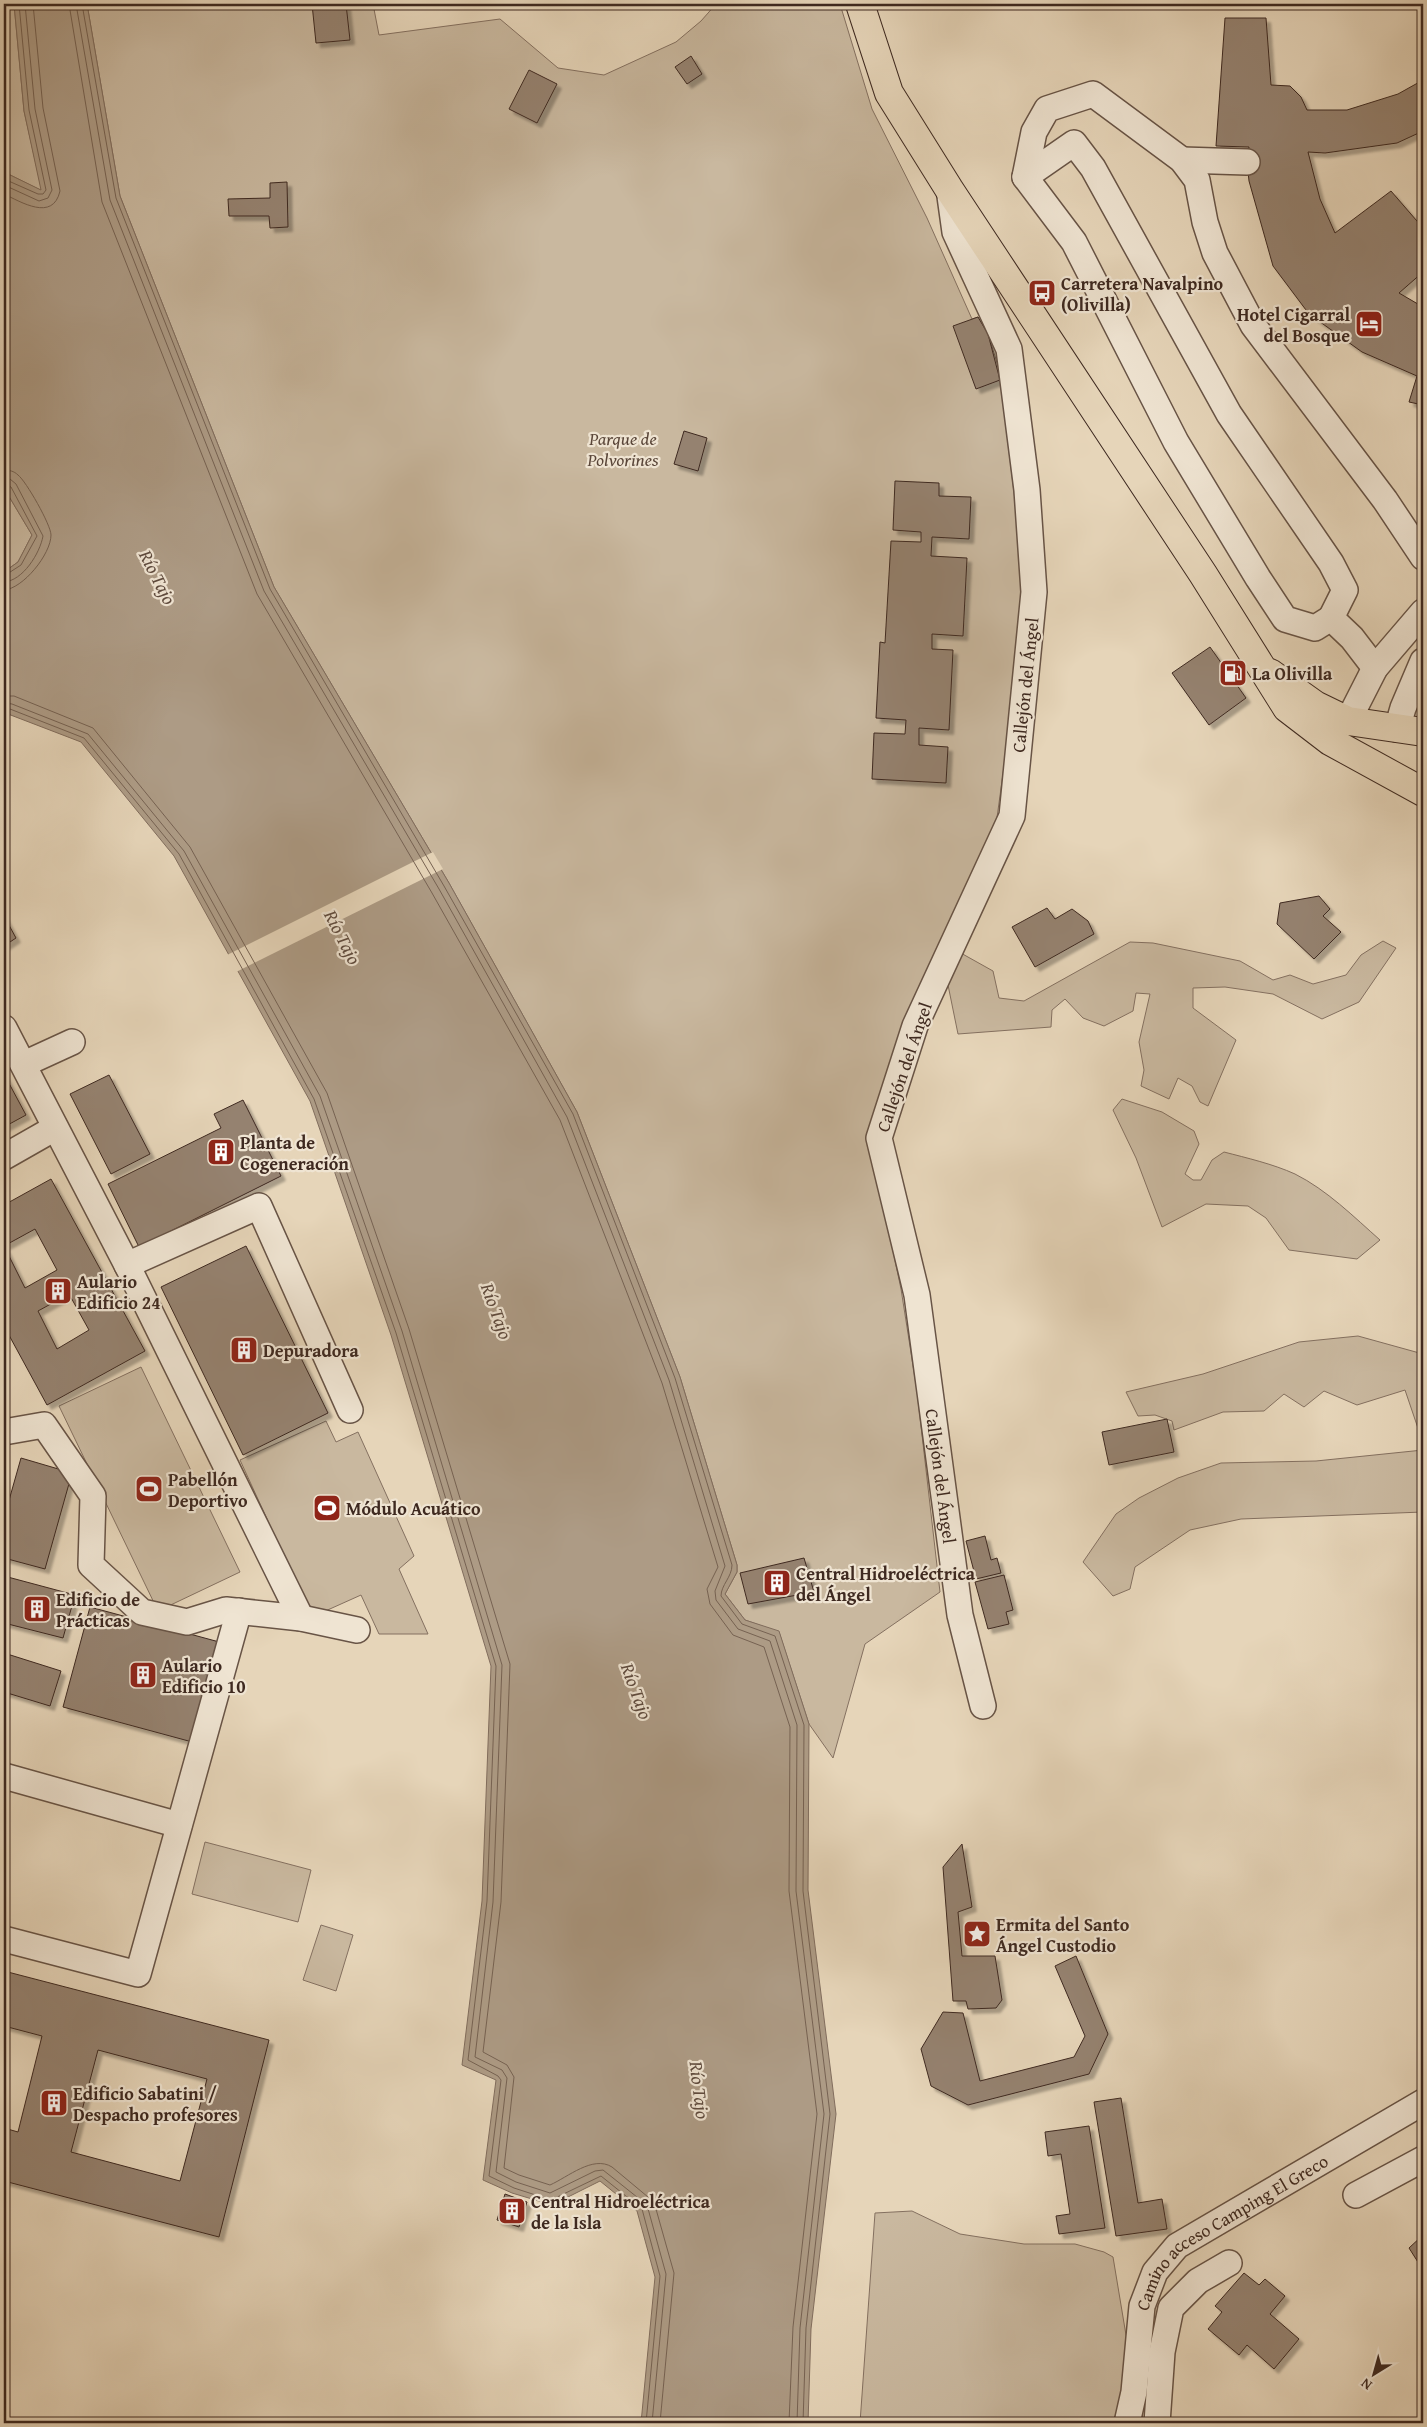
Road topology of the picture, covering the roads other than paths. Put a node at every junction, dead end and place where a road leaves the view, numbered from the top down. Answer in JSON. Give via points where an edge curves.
{"nodes":[{"id":1,"x":860,"y":4,"type":"edge"},
{"id":2,"x":1182,"y":160,"type":"junction"},
{"id":3,"x":1247,"y":162,"type":"dead end"},
{"id":4,"x":1024,"y":177,"type":"junction"},
{"id":5,"x":949,"y":189,"type":"junction"},
{"id":6,"x":1042,"y":330,"type":"junction"},
{"id":7,"x":1009,"y":349,"type":"junction"},
{"id":8,"x":1423,"y":557,"type":"edge"},
{"id":9,"x":1423,"y":612,"type":"edge"},
{"id":10,"x":1331,"y":618,"type":"junction"},
{"id":11,"x":1423,"y":661,"type":"edge"},
{"id":12,"x":1262,"y":667,"type":"junction"},
{"id":13,"x":1375,"y":668,"type":"junction"},
{"id":14,"x":1348,"y":720,"type":"junction"},
{"id":15,"x":1410,"y":731,"type":"edge"},
{"id":16,"x":1423,"y":792,"type":"edge"},
{"id":17,"x":4,"y":1028,"type":"edge"},
{"id":18,"x":72,"y":1042,"type":"dead end"},
{"id":19,"x":24,"y":1064,"type":"junction"},
{"id":20,"x":56,"y":1128,"type":"junction"},
{"id":21,"x":4,"y":1157,"type":"edge"},
{"id":22,"x":127,"y":1265,"type":"junction"},
{"id":23,"x":350,"y":1410,"type":"dead end"},
{"id":24,"x":4,"y":1432,"type":"edge"},
{"id":25,"x":239,"y":1611,"type":"junction"},
{"id":26,"x":301,"y":1618,"type":"junction"},
{"id":27,"x":357,"y":1630,"type":"dead end"},
{"id":28,"x":983,"y":1706,"type":"dead end"},
{"id":29,"x":4,"y":1776,"type":"edge"},
{"id":30,"x":180,"y":1825,"type":"junction"},
{"id":31,"x":4,"y":1939,"type":"edge"},
{"id":32,"x":1423,"y":2102,"type":"edge"},
{"id":33,"x":1423,"y":2159,"type":"edge"},
{"id":34,"x":1356,"y":2195,"type":"dead end"},
{"id":35,"x":1229,"y":2264,"type":"dead end"},
{"id":36,"x":1134,"y":2392,"type":"junction"},
{"id":37,"x":1127,"y":2423,"type":"edge"},
{"id":38,"x":1148,"y":2423,"type":"edge"},
{"id":39,"x":1157,"y":2423,"type":"edge"}],
"edges":[{"from":1,"to":5,"type":"main road","via":[[889,93]]},
{"from":2,"to":3,"type":"street"},
{"from":2,"to":4,"type":"street","via":[[1093,94],[1047,109],[1034,132]]},
{"from":2,"to":8,"type":"street","via":[[1196,180],[1215,252],[1253,325],[1385,500]]},
{"from":4,"to":10,"type":"street","via":[[1074,242],[1176,442],[1285,619],[1314,628]]},
{"from":4,"to":10,"type":"street","via":[[1074,143],[1093,168],[1229,414],[1331,564],[1345,590]]},
{"from":5,"to":6,"type":"main road"},
{"from":5,"to":7,"type":"street","name":"Callejón del Ángel","via":[[955,232]]},
{"from":6,"to":7,"type":"street"},
{"from":6,"to":12,"type":"main road"},
{"from":7,"to":28,"type":"street","name":"Callejón del Ángel","via":[[1028,490],[1034,592],[1012,816],[915,1026],[879,1138],[917,1295],[960,1615]]},
{"from":9,"to":13,"type":"street"},
{"from":10,"to":13,"type":"street","via":[[1352,638]]},
{"from":11,"to":15,"type":"street","via":[[1403,708]]},
{"from":12,"to":14,"type":"main road","via":[[1315,705]]},
{"from":12,"to":16,"type":"main road","via":[[1287,708],[1330,741]]},
{"from":13,"to":14,"type":"street"},
{"from":14,"to":15,"type":"main road"},
{"from":17,"to":19,"type":"street"},
{"from":18,"to":19,"type":"street"},
{"from":19,"to":20,"type":"street"},
{"from":20,"to":21,"type":"street"},
{"from":20,"to":22,"type":"street"},
{"from":22,"to":23,"type":"street","via":[[259,1206]]},
{"from":22,"to":26,"type":"street"},
{"from":24,"to":25,"type":"street","via":[[44,1425],[93,1496],[91,1565],[142,1612],[187,1622],[226,1610]]},
{"from":25,"to":26,"type":"street"},
{"from":25,"to":30,"type":"street"},
{"from":26,"to":27,"type":"street"},
{"from":29,"to":30,"type":"street"},
{"from":30,"to":31,"type":"street","via":[[138,1974]]},
{"from":32,"to":36,"type":"street","name":"Camino acceso Camping El Greco","via":[[1177,2246],[1155,2272],[1142,2306]]},
{"from":33,"to":34,"type":"street"},
{"from":35,"to":39,"type":"street","via":[[1198,2280],[1171,2308],[1162,2352]]},
{"from":36,"to":37,"type":"street","name":"Camino acceso Camping El Greco"},
{"from":36,"to":38,"type":"street"}]}
